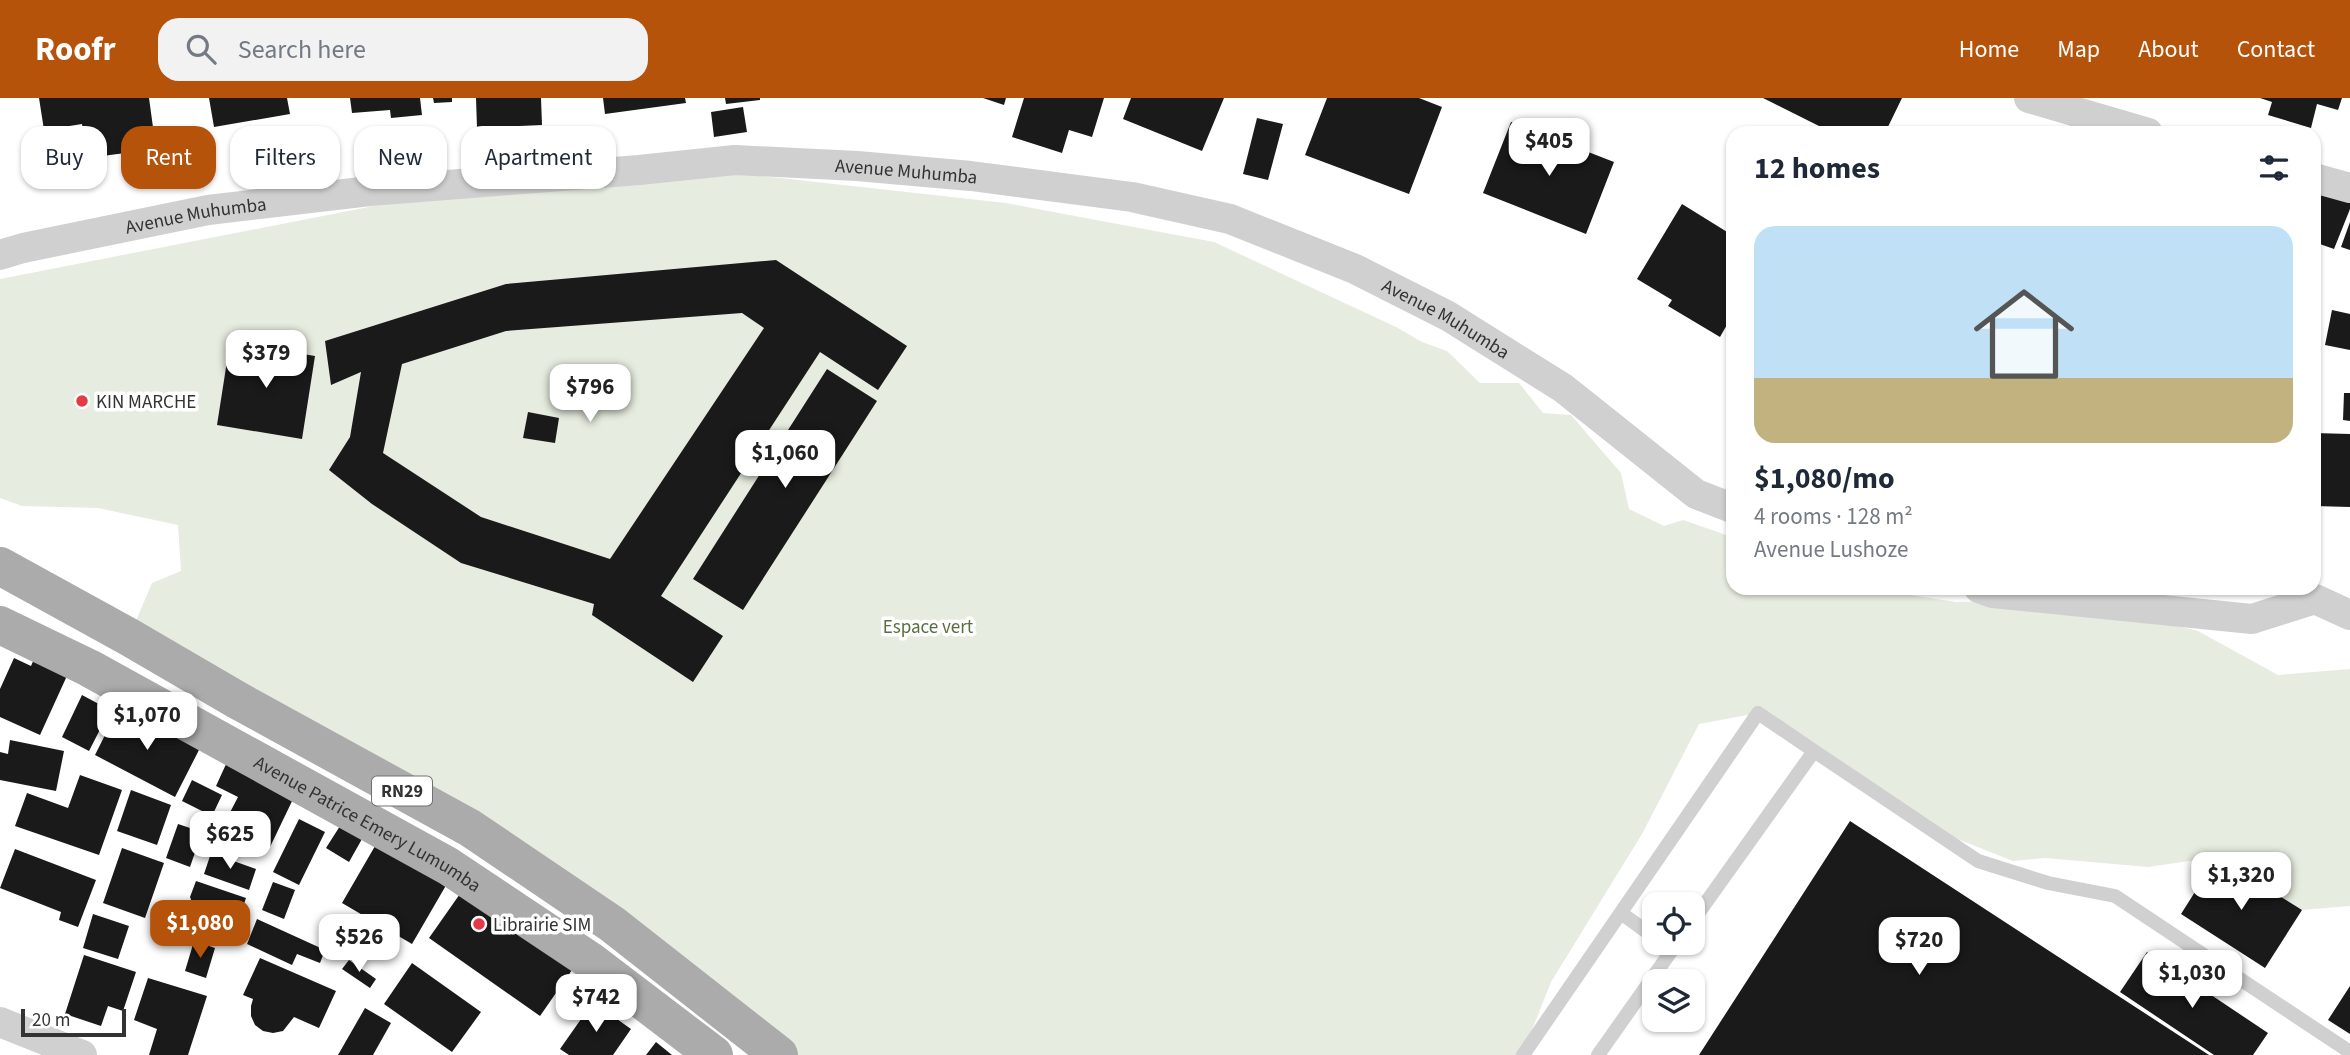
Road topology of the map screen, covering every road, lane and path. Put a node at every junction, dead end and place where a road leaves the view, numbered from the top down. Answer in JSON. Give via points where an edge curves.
{"nodes":[{"id":1,"x":2029,"y":98,"type":"edge"},
{"id":2,"x":2124,"y":126,"type":"edge"},
{"id":3,"x":2321,"y":180,"type":"edge"},
{"id":4,"x":2350,"y":188,"type":"edge"},
{"id":5,"x":0,"y":255,"type":"edge"},
{"id":6,"x":1726,"y":506,"type":"edge"},
{"id":7,"x":0,"y":566,"type":"edge"},
{"id":8,"x":2014,"y":595,"type":"edge"},
{"id":9,"x":2315,"y":599,"type":"junction"},
{"id":10,"x":2350,"y":600,"type":"edge"},
{"id":11,"x":2350,"y":615,"type":"edge"},
{"id":12,"x":0,"y":625,"type":"edge"},
{"id":13,"x":114,"y":629,"type":"junction"},
{"id":14,"x":89,"y":668,"type":"junction"},
{"id":15,"x":1814,"y":751,"type":"junction"},
{"id":16,"x":1705,"y":904,"type":"edge"},
{"id":17,"x":1621,"y":913,"type":"junction"},
{"id":18,"x":1642,"y":928,"type":"edge"},
{"id":19,"x":1665,"y":955,"type":"edge"},
{"id":20,"x":0,"y":1022,"type":"edge"},
{"id":21,"x":2350,"y":1052,"type":"edge"},
{"id":22,"x":82,"y":1055,"type":"edge"},
{"id":23,"x":714,"y":1055,"type":"edge"},
{"id":24,"x":779,"y":1055,"type":"edge"},
{"id":25,"x":1523,"y":1055,"type":"edge"},
{"id":26,"x":1598,"y":1055,"type":"edge"}],
"edges":[{"from":1,"to":2,"type":"street"},
{"from":3,"to":4,"type":"street"},
{"from":5,"to":6,"type":"street","name":"Avenue Muhumba","via":[[208,210],[370,191],[736,160],[971,176],[1132,197],[1230,219],[1355,269],[1448,316],[1563,388],[1696,494]]},
{"from":7,"to":13,"type":"main road","number":"RN29"},
{"from":8,"to":9,"type":"street","via":[[2252,618]]},
{"from":9,"to":10,"type":"street"},
{"from":9,"to":11,"type":"street"},
{"from":12,"to":14,"type":"main road","name":"Avenue Patrice Emery Lumumba","number":"RN29"},
{"from":13,"to":14,"type":"main road"},
{"from":13,"to":24,"type":"main road","number":"RN29","via":[[470,828],[612,924]]},
{"from":14,"to":23,"type":"main road","name":"Avenue Patrice Emery Lumumba","number":"RN29","via":[[448,866],[589,960]]},
{"from":15,"to":16,"type":"lane"},
{"from":15,"to":17,"type":"lane","via":[[1758,713]]},
{"from":15,"to":21,"type":"lane","via":[[1978,861],[2049,883],[2115,895]]},
{"from":17,"to":18,"type":"lane"},
{"from":17,"to":25,"type":"lane"},
{"from":19,"to":26,"type":"lane"},
{"from":20,"to":22,"type":"street"}]}
